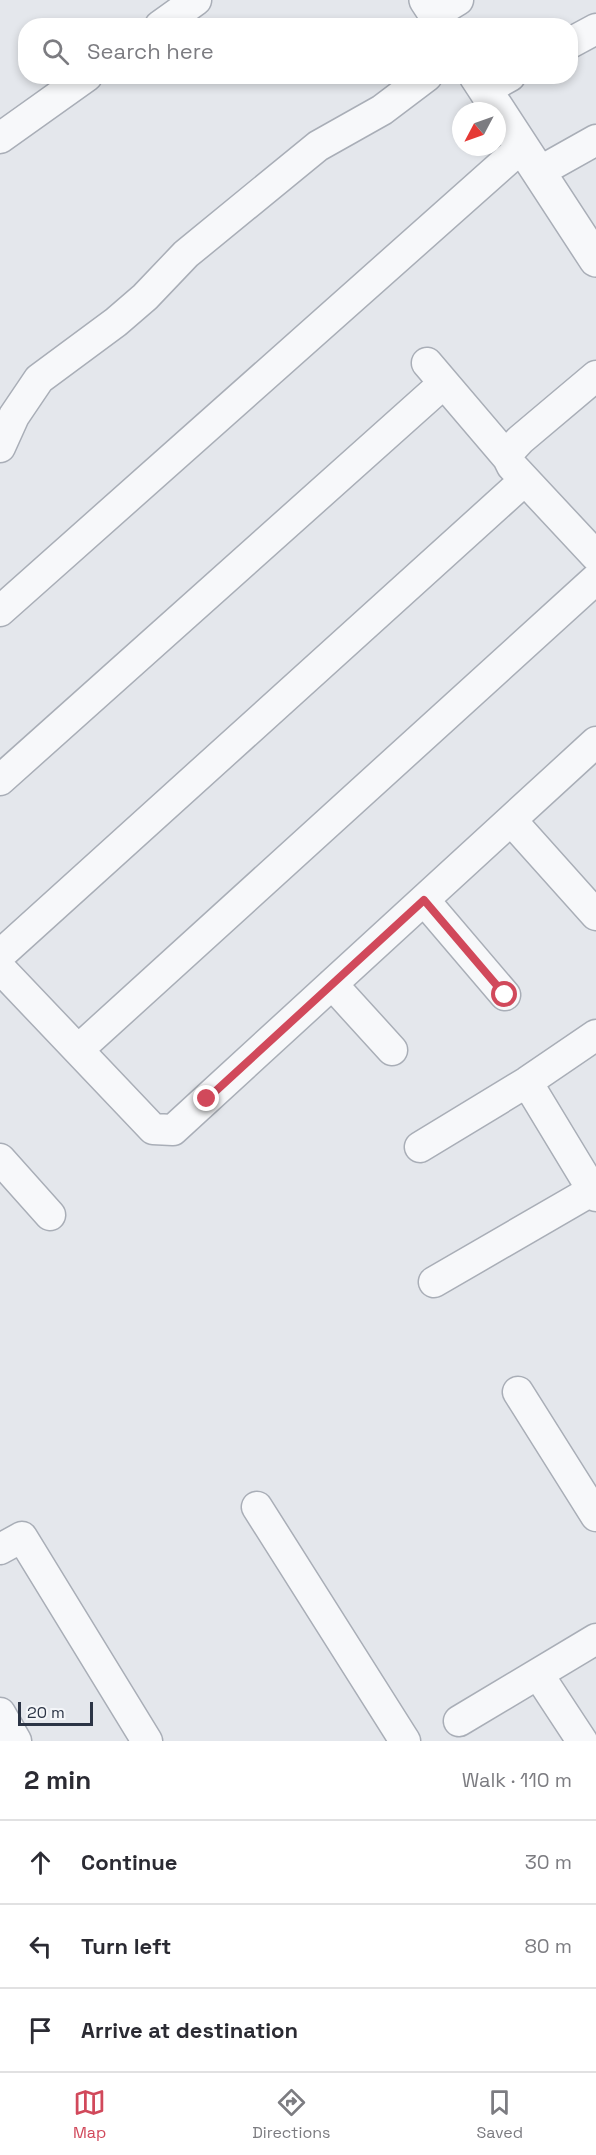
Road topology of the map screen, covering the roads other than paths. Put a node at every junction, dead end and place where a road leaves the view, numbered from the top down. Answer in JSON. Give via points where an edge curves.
{"nodes":[{"id":1,"x":196,"y":0,"type":"edge"},
{"id":2,"x":171,"y":18,"type":"edge"},
{"id":3,"x":596,"y":29,"type":"edge"},
{"id":4,"x":578,"y":39,"type":"edge"},
{"id":5,"x":76,"y":84,"type":"edge"},
{"id":6,"x":417,"y":84,"type":"edge"},
{"id":7,"x":493,"y":84,"type":"edge"},
{"id":8,"x":0,"y":138,"type":"edge"},
{"id":9,"x":596,"y":140,"type":"edge"},
{"id":10,"x":531,"y":160,"type":"junction"},
{"id":11,"x":594,"y":253,"type":"edge"},
{"id":12,"x":596,"y":376,"type":"edge"},
{"id":13,"x":0,"y":447,"type":"edge"},
{"id":14,"x":517,"y":469,"type":"junction"},
{"id":15,"x":596,"y":556,"type":"edge"},
{"id":16,"x":596,"y":579,"type":"edge"},
{"id":17,"x":0,"y":611,"type":"edge"},
{"id":18,"x":596,"y":742,"type":"edge"},
{"id":19,"x":0,"y":780,"type":"edge"},
{"id":20,"x":511,"y":820,"type":"junction"},
{"id":21,"x":424,"y":900,"type":"junction"},
{"id":22,"x":596,"y":915,"type":"edge"},
{"id":23,"x":0,"y":955,"type":"edge"},
{"id":24,"x":0,"y":968,"type":"edge"},
{"id":25,"x":332,"y":984,"type":"junction"},
{"id":26,"x":505,"y":995,"type":"dead end"},
{"id":27,"x":596,"y":1035,"type":"edge"},
{"id":28,"x":78,"y":1050,"type":"junction"},
{"id":29,"x":392,"y":1050,"type":"dead end"},
{"id":30,"x":527,"y":1082,"type":"junction"},
{"id":31,"x":420,"y":1147,"type":"dead end"},
{"id":32,"x":0,"y":1159,"type":"edge"},
{"id":33,"x":594,"y":1193,"type":"edge"},
{"id":34,"x":50,"y":1215,"type":"dead end"},
{"id":35,"x":434,"y":1282,"type":"dead end"},
{"id":36,"x":518,"y":1392,"type":"dead end"},
{"id":37,"x":257,"y":1507,"type":"dead end"},
{"id":38,"x":596,"y":1516,"type":"edge"},
{"id":39,"x":0,"y":1549,"type":"edge"},
{"id":40,"x":596,"y":1639,"type":"edge"},
{"id":41,"x":538,"y":1674,"type":"junction"},
{"id":42,"x":0,"y":1713,"type":"edge"},
{"id":43,"x":459,"y":1721,"type":"dead end"},
{"id":44,"x":16,"y":1741,"type":"edge"},
{"id":45,"x":147,"y":1741,"type":"edge"},
{"id":46,"x":405,"y":1741,"type":"edge"},
{"id":47,"x":582,"y":1741,"type":"edge"}],
"edges":[{"from":1,"to":2,"type":"street"},
{"from":3,"to":4,"type":"street"},
{"from":5,"to":8,"type":"street"},
{"from":6,"to":13,"type":"street","via":[[382,111],[318,146],[186,254],[116,322],[39,379],[14,416]]},
{"from":7,"to":10,"type":"street"},
{"from":9,"to":10,"type":"street"},
{"from":10,"to":11,"type":"street"},
{"from":10,"to":17,"type":"street"},
{"from":12,"to":14,"type":"street","via":[[508,453]]},
{"from":14,"to":15,"type":"street"},
{"from":14,"to":19,"type":"street","via":[[435,373]]},
{"from":14,"to":23,"type":"street"},
{"from":16,"to":28,"type":"street"},
{"from":18,"to":20,"type":"street"},
{"from":20,"to":21,"type":"street"},
{"from":20,"to":22,"type":"street"},
{"from":21,"to":25,"type":"street"},
{"from":21,"to":26,"type":"street"},
{"from":24,"to":28,"type":"street"},
{"from":25,"to":28,"type":"street","via":[[173,1130],[153,1129]]},
{"from":25,"to":29,"type":"street"},
{"from":27,"to":30,"type":"street"},
{"from":30,"to":31,"type":"street"},
{"from":30,"to":33,"type":"street"},
{"from":32,"to":34,"type":"street"},
{"from":33,"to":35,"type":"street"},
{"from":36,"to":38,"type":"street"},
{"from":37,"to":46,"type":"street"},
{"from":39,"to":45,"type":"street","via":[[22,1537]]},
{"from":40,"to":41,"type":"street"},
{"from":41,"to":43,"type":"street"},
{"from":41,"to":47,"type":"street"},
{"from":42,"to":44,"type":"street"}]}
